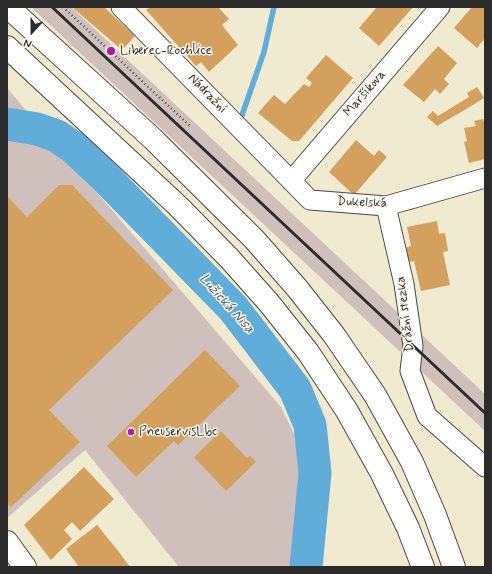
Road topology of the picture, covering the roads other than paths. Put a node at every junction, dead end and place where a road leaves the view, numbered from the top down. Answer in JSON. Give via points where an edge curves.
{"nodes":[{"id":1,"x":8,"y":7,"type":"edge"},
{"id":2,"x":121,"y":7,"type":"edge"},
{"id":3,"x":440,"y":7,"type":"edge"},
{"id":4,"x":7,"y":47,"type":"edge"},
{"id":5,"x":485,"y":178,"type":"edge"},
{"id":6,"x":291,"y":181,"type":"junction"},
{"id":7,"x":386,"y":206,"type":"junction"},
{"id":8,"x":485,"y":467,"type":"edge"},
{"id":9,"x":7,"y":542,"type":"edge"},
{"id":10,"x":25,"y":567,"type":"edge"},
{"id":11,"x":423,"y":567,"type":"edge"},
{"id":12,"x":454,"y":567,"type":"edge"}],
"edges":[{"from":1,"to":12,"type":"main road","via":[[153,139],[254,239],[297,288],[334,335],[375,396],[412,462]]},
{"from":2,"to":6,"type":"street","name":"Nádražní"},
{"from":3,"to":6,"type":"street","name":"Maršíkova"},
{"from":4,"to":11,"type":"main road","via":[[178,206],[269,303],[308,352],[334,391],[382,474],[408,528]]},
{"from":5,"to":7,"type":"street","name":"Dukelská"},
{"from":6,"to":7,"type":"street","name":"Dukelská","via":[[310,200]]},
{"from":7,"to":8,"type":"street","name":"Drážní stezka","via":[[404,284],[412,338],[410,371],[427,416]]},
{"from":9,"to":10,"type":"main road"}]}
